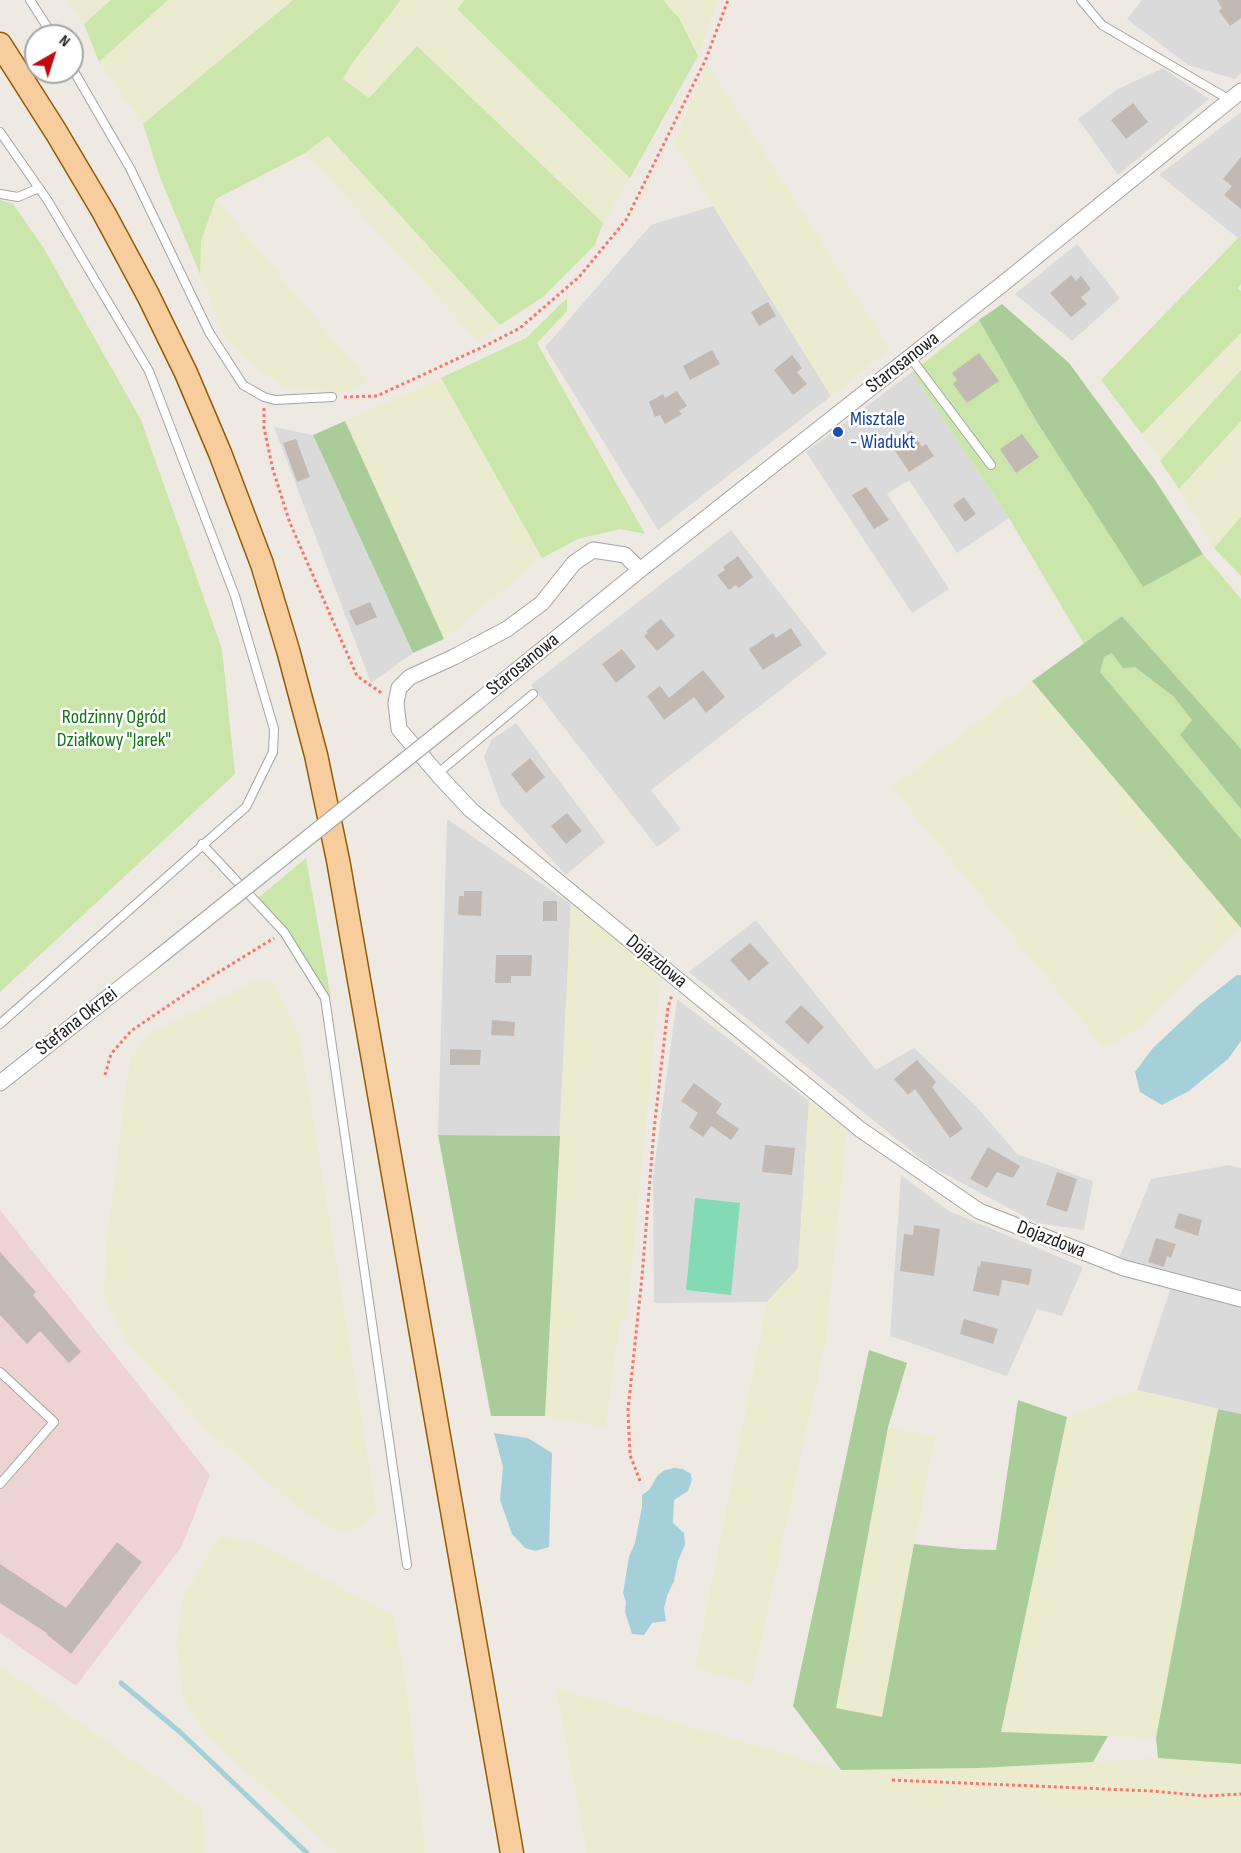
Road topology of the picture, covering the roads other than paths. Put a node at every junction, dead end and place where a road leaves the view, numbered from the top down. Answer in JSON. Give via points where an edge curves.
{"nodes":[{"id":1,"x":30,"y":0,"type":"edge"},
{"id":2,"x":1081,"y":0,"type":"edge"},
{"id":3,"x":45,"y":24,"type":"edge"},
{"id":4,"x":0,"y":44,"type":"edge"},
{"id":5,"x":81,"y":84,"type":"edge"},
{"id":6,"x":1236,"y":96,"type":"edge"},
{"id":7,"x":0,"y":132,"type":"edge"},
{"id":8,"x":39,"y":188,"type":"junction"},
{"id":9,"x":0,"y":194,"type":"edge"},
{"id":10,"x":910,"y":357,"type":"junction"},
{"id":11,"x":332,"y":397,"type":"road end"},
{"id":12,"x":991,"y":465,"type":"dead end"},
{"id":13,"x":640,"y":570,"type":"junction"},
{"id":14,"x":533,"y":694,"type":"dead end"},
{"id":15,"x":437,"y":774,"type":"junction"},
{"id":16,"x":202,"y":844,"type":"junction"},
{"id":17,"x":154,"y":961,"type":"joint"},
{"id":18,"x":0,"y":1024,"type":"edge"},
{"id":19,"x":0,"y":1083,"type":"edge"},
{"id":20,"x":1241,"y":1299,"type":"edge"},
{"id":21,"x":0,"y":1372,"type":"edge"},
{"id":22,"x":0,"y":1484,"type":"edge"},
{"id":23,"x":407,"y":1565,"type":"dead end"},
{"id":24,"x":513,"y":1853,"type":"edge"}],
"edges":[{"from":1,"to":3,"type":"lane"},
{"from":2,"to":6,"type":"lane","via":[[1102,25]]},
{"from":4,"to":24,"type":"main road","via":[[104,213],[186,373],[262,564],[288,650],[338,860]]},
{"from":5,"to":11,"type":"lane","via":[[130,168],[208,332],[243,385],[275,400]]},
{"from":6,"to":10,"type":"street","name":"Starosanowa"},
{"from":7,"to":8,"type":"lane"},
{"from":8,"to":9,"type":"lane","via":[[18,197]]},
{"from":8,"to":16,"type":"lane","via":[[149,371],[235,596],[274,729],[273,752],[246,807]]},
{"from":10,"to":12,"type":"lane"},
{"from":10,"to":13,"type":"street","name":"Starosanowa"},
{"from":13,"to":15,"type":"street","name":"Dojazdowa","via":[[625,555],[593,550],[574,563],[542,603],[507,629],[410,677],[399,688],[399,729]]},
{"from":13,"to":17,"type":"street","name":"Starosanowa","bridge":true},
{"from":14,"to":15,"type":"lane"},
{"from":15,"to":20,"type":"street","name":"Dojazdowa","via":[[471,810],[861,1130],[979,1212],[1124,1268]]},
{"from":16,"to":18,"type":"lane"},
{"from":16,"to":23,"type":"lane","via":[[284,932],[325,998]]},
{"from":17,"to":19,"type":"street","name":"Stefana Okrzei"},
{"from":21,"to":22,"type":"lane","via":[[54,1422]]}]}
